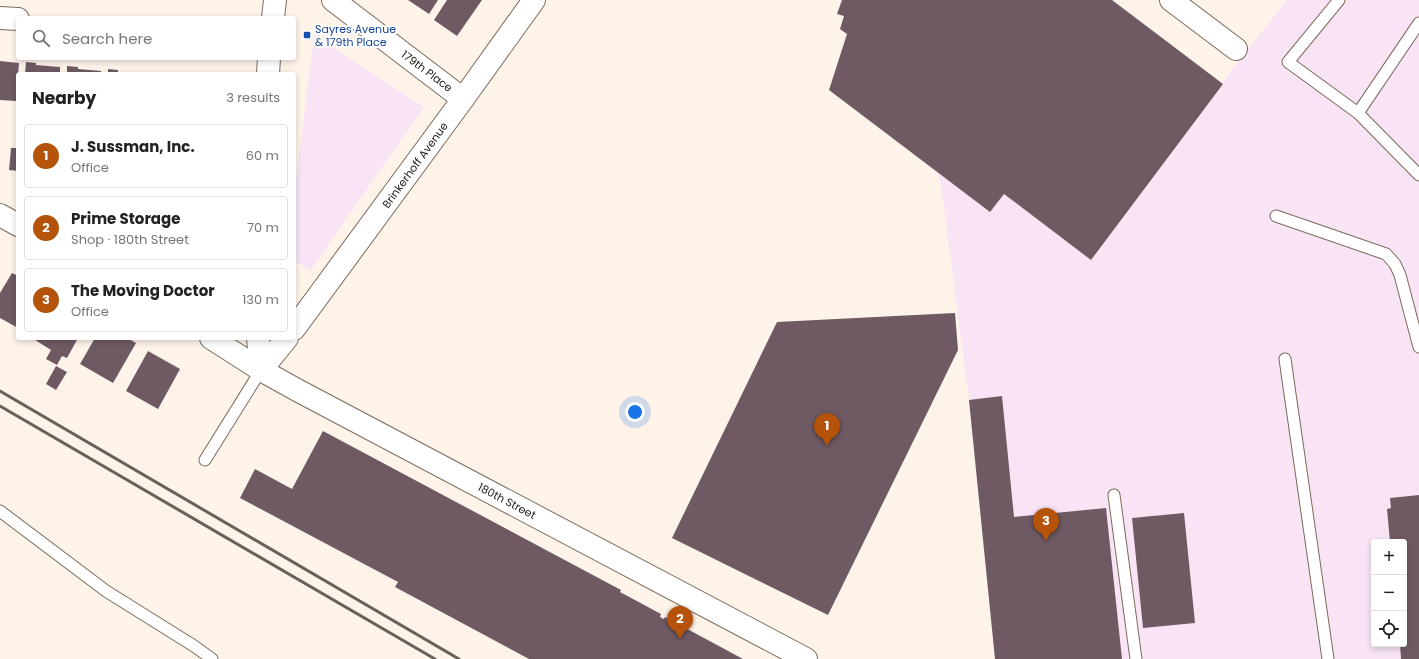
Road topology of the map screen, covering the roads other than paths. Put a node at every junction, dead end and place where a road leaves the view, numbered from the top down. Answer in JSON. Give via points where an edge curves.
{"nodes":[{"id":1,"x":275,"y":0,"type":"edge"},
{"id":2,"x":333,"y":0,"type":"edge"},
{"id":3,"x":534,"y":0,"type":"edge"},
{"id":4,"x":1172,"y":0,"type":"edge"},
{"id":5,"x":1339,"y":0,"type":"edge"},
{"id":6,"x":273,"y":16,"type":"edge"},
{"id":7,"x":0,"y":18,"type":"edge"},
{"id":8,"x":16,"y":19,"type":"edge"},
{"id":9,"x":1419,"y":24,"type":"edge"},
{"id":10,"x":1236,"y":49,"type":"dead end"},
{"id":11,"x":269,"y":60,"type":"edge"},
{"id":12,"x":268,"y":72,"type":"edge"},
{"id":13,"x":463,"y":99,"type":"junction"},
{"id":14,"x":1358,"y":113,"type":"junction"},
{"id":15,"x":1419,"y":176,"type":"edge"},
{"id":16,"x":0,"y":215,"type":"edge"},
{"id":17,"x":1276,"y":216,"type":"dead end"},
{"id":18,"x":16,"y":224,"type":"edge"},
{"id":19,"x":296,"y":326,"type":"edge"},
{"id":20,"x":214,"y":340,"type":"edge"},
{"id":21,"x":258,"y":340,"type":"edge"},
{"id":22,"x":285,"y":340,"type":"edge"},
{"id":23,"x":1419,"y":346,"type":"edge"},
{"id":24,"x":1285,"y":359,"type":"dead end"},
{"id":25,"x":261,"y":370,"type":"junction"},
{"id":26,"x":205,"y":460,"type":"dead end"},
{"id":27,"x":1114,"y":495,"type":"dead end"},
{"id":28,"x":0,"y":511,"type":"edge"},
{"id":29,"x":212,"y":659,"type":"edge"},
{"id":30,"x":806,"y":659,"type":"edge"},
{"id":31,"x":1136,"y":659,"type":"edge"},
{"id":32,"x":1328,"y":659,"type":"edge"}],
"edges":[{"from":1,"to":6,"type":"street"},
{"from":2,"to":13,"type":"street","name":"179th Place"},
{"from":3,"to":13,"type":"street","name":"Brinkerhoff Avenue"},
{"from":4,"to":10,"type":"street"},
{"from":5,"to":14,"type":"lane","via":[[1288,62]]},
{"from":7,"to":8,"type":"street"},
{"from":9,"to":14,"type":"lane"},
{"from":11,"to":12,"type":"street"},
{"from":13,"to":19,"type":"street","name":"Brinkerhoff Avenue"},
{"from":14,"to":15,"type":"lane"},
{"from":16,"to":18,"type":"street"},
{"from":17,"to":23,"type":"lane","via":[[1386,254],[1395,264],[1400,276]]},
{"from":20,"to":25,"type":"street","name":"180th Street"},
{"from":21,"to":25,"type":"street"},
{"from":22,"to":25,"type":"street"},
{"from":24,"to":32,"type":"lane"},
{"from":25,"to":26,"type":"lane"},
{"from":25,"to":30,"type":"street","name":"180th Street"},
{"from":27,"to":31,"type":"lane"},
{"from":28,"to":29,"type":"lane","via":[[106,591]]}]}
